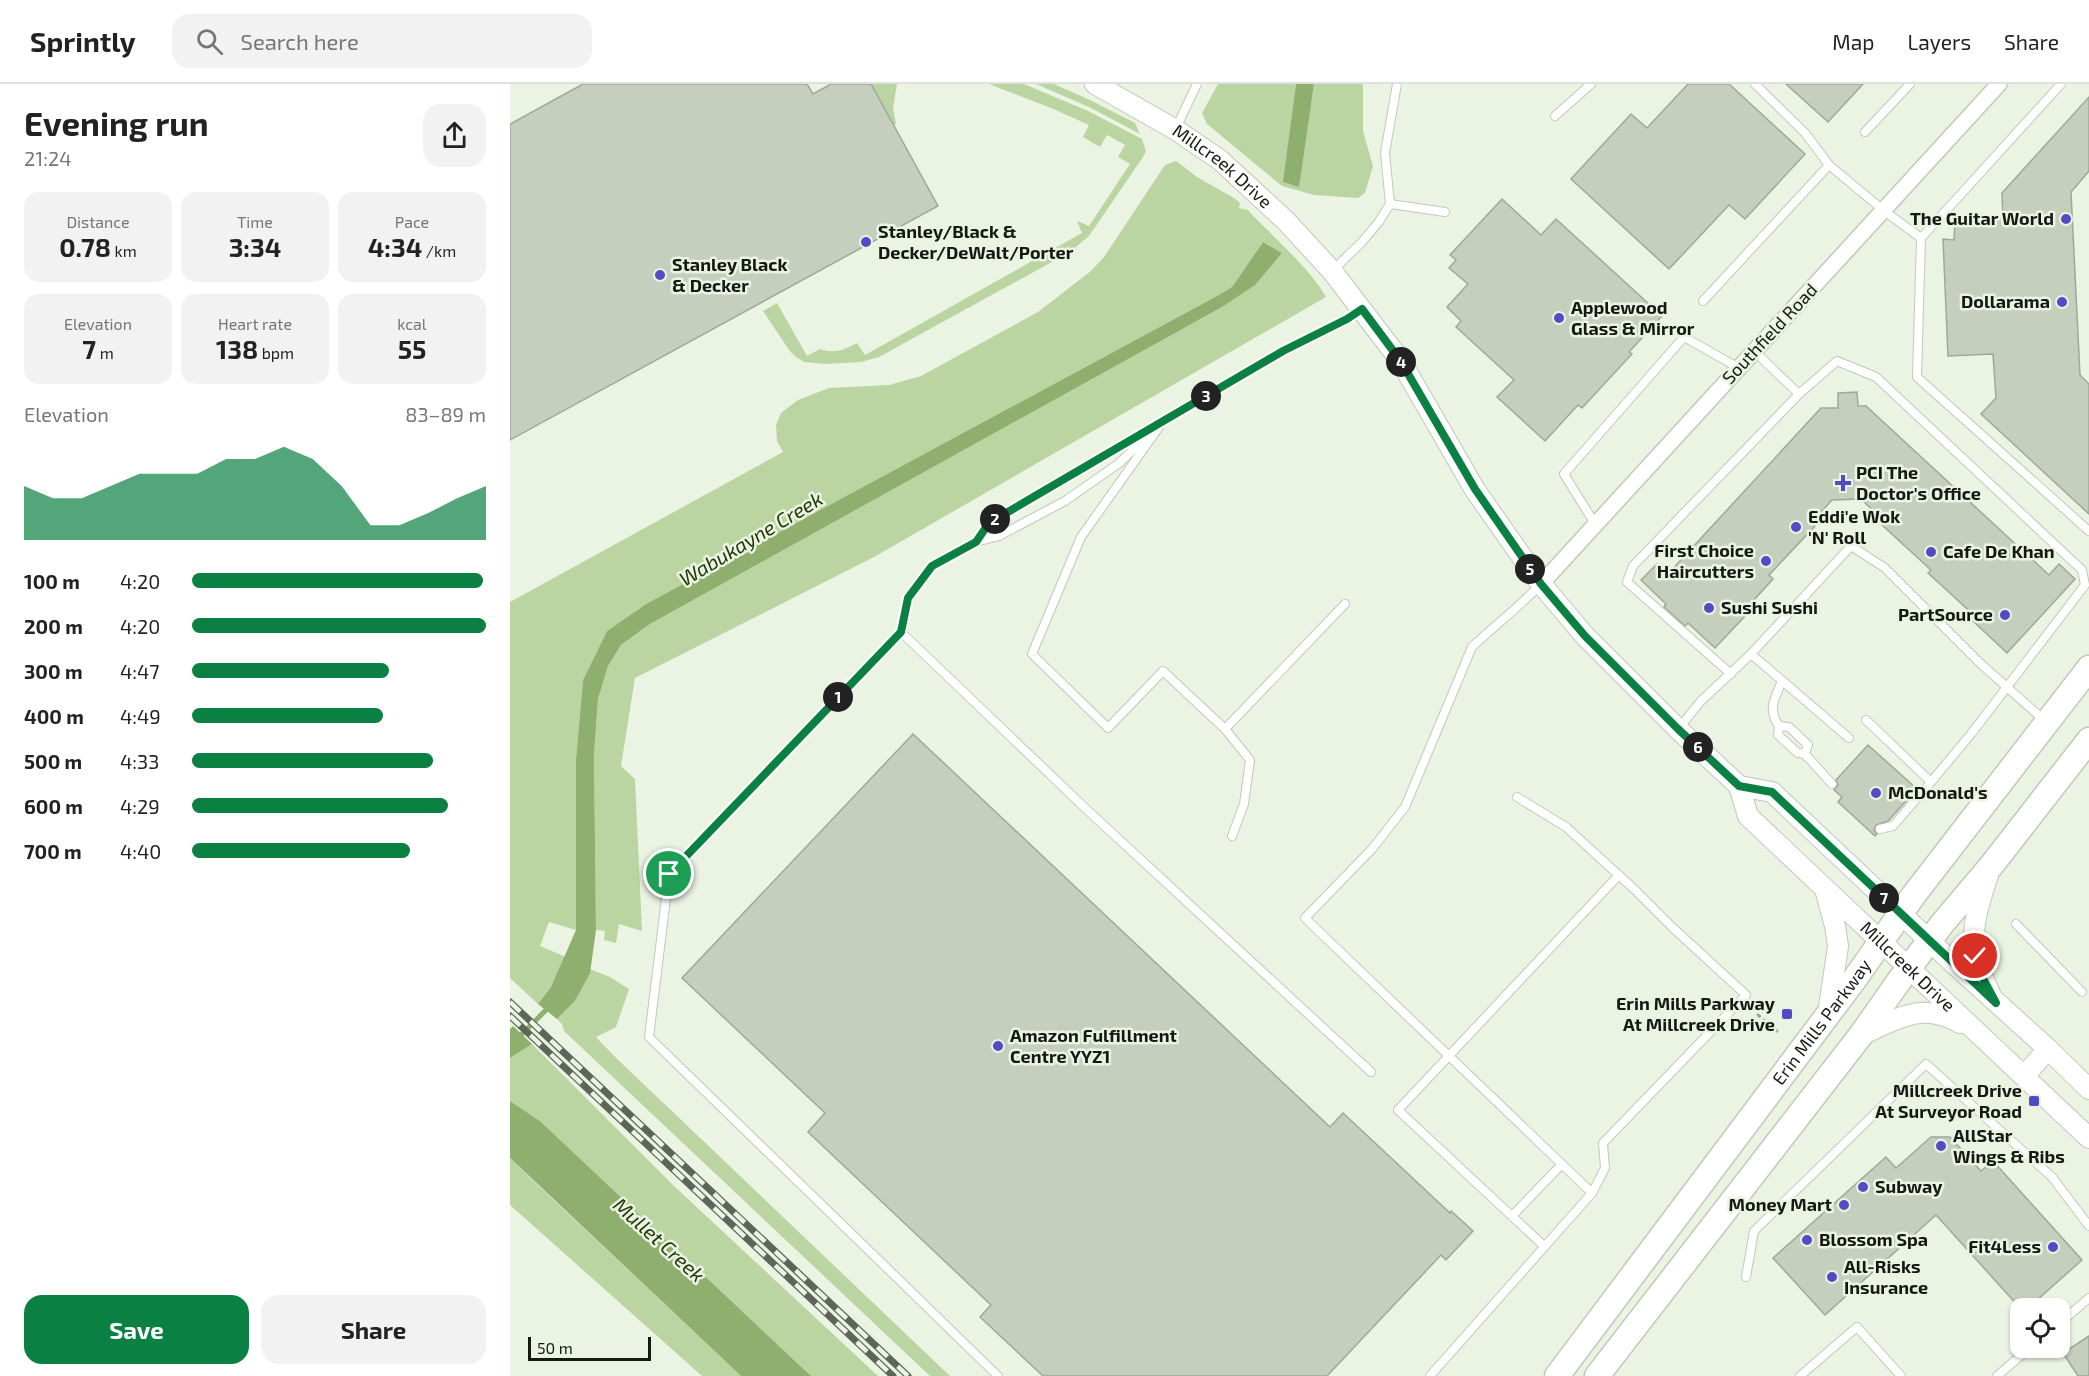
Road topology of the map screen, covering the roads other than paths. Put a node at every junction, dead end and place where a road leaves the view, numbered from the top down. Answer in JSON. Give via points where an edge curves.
{"nodes":[{"id":1,"x":1095,"y":84,"type":"edge"},
{"id":2,"x":1197,"y":84,"type":"edge"},
{"id":3,"x":1397,"y":84,"type":"edge"},
{"id":4,"x":1591,"y":84,"type":"edge"},
{"id":5,"x":1755,"y":84,"type":"edge"},
{"id":6,"x":1910,"y":84,"type":"edge"},
{"id":7,"x":1999,"y":84,"type":"edge"},
{"id":8,"x":2061,"y":84,"type":"edge"},
{"id":9,"x":1555,"y":116,"type":"dead end"},
{"id":10,"x":1176,"y":130,"type":"junction"},
{"id":11,"x":1865,"y":132,"type":"dead end"},
{"id":12,"x":1829,"y":165,"type":"junction"},
{"id":13,"x":1390,"y":204,"type":"junction"},
{"id":14,"x":1883,"y":210,"type":"junction"},
{"id":15,"x":1446,"y":212,"type":"dead end"},
{"id":16,"x":1921,"y":238,"type":"junction"},
{"id":17,"x":1332,"y":271,"type":"junction"},
{"id":18,"x":1703,"y":301,"type":"dead end"},
{"id":19,"x":1362,"y":309,"type":"junction"},
{"id":20,"x":1754,"y":351,"type":"junction"},
{"id":21,"x":1739,"y":368,"type":"junction"},
{"id":22,"x":1799,"y":394,"type":"junction"},
{"id":23,"x":1164,"y":420,"type":"junction"},
{"id":24,"x":1595,"y":524,"type":"junction"},
{"id":25,"x":2089,"y":531,"type":"edge"},
{"id":26,"x":976,"y":542,"type":"junction"},
{"id":27,"x":1541,"y":584,"type":"junction"},
{"id":28,"x":1345,"y":604,"type":"dead end"},
{"id":29,"x":901,"y":632,"type":"junction"},
{"id":30,"x":1751,"y":654,"type":"junction"},
{"id":31,"x":2089,"y":668,"type":"edge"},
{"id":32,"x":1731,"y":674,"type":"junction"},
{"id":33,"x":1782,"y":681,"type":"junction"},
{"id":34,"x":2007,"y":687,"type":"junction"},
{"id":35,"x":1866,"y":720,"type":"dead end"},
{"id":36,"x":2046,"y":722,"type":"junction"},
{"id":37,"x":1779,"y":726,"type":"junction"},
{"id":38,"x":1225,"y":729,"type":"junction"},
{"id":39,"x":1678,"y":729,"type":"junction"},
{"id":40,"x":1850,"y":738,"type":"dead end"},
{"id":41,"x":2089,"y":740,"type":"edge"},
{"id":42,"x":1805,"y":754,"type":"junction"},
{"id":43,"x":1931,"y":782,"type":"junction"},
{"id":44,"x":1832,"y":784,"type":"dead end"},
{"id":45,"x":1739,"y":786,"type":"junction"},
{"id":46,"x":1517,"y":798,"type":"dead end"},
{"id":47,"x":1880,"y":830,"type":"dead end"},
{"id":48,"x":1232,"y":836,"type":"dead end"},
{"id":49,"x":1991,"y":866,"type":"junction"},
{"id":50,"x":1619,"y":875,"type":"junction"},
{"id":51,"x":1825,"y":889,"type":"junction"},
{"id":52,"x":1900,"y":914,"type":"junction"},
{"id":53,"x":2016,"y":924,"type":"dead end"},
{"id":54,"x":1929,"y":941,"type":"junction"},
{"id":55,"x":1880,"y":942,"type":"junction"},
{"id":56,"x":1908,"y":969,"type":"junction"},
{"id":57,"x":2082,"y":992,"type":"dead end"},
{"id":58,"x":1996,"y":1003,"type":"junction"},
{"id":59,"x":1828,"y":1014,"type":"junction"},
{"id":60,"x":1976,"y":1032,"type":"junction"},
{"id":61,"x":1861,"y":1035,"type":"junction"},
{"id":62,"x":2048,"y":1049,"type":"junction"},
{"id":63,"x":1448,"y":1055,"type":"junction"},
{"id":64,"x":1371,"y":1072,"type":"dead end"},
{"id":65,"x":2024,"y":1076,"type":"junction"},
{"id":66,"x":2089,"y":1089,"type":"edge"},
{"id":67,"x":2089,"y":1138,"type":"edge"},
{"id":68,"x":1562,"y":1164,"type":"junction"},
{"id":69,"x":1592,"y":1193,"type":"junction"},
{"id":70,"x":1512,"y":1216,"type":"junction"},
{"id":71,"x":2089,"y":1226,"type":"edge"},
{"id":72,"x":1544,"y":1246,"type":"junction"},
{"id":73,"x":1746,"y":1277,"type":"dead end"},
{"id":74,"x":2089,"y":1298,"type":"edge"},
{"id":75,"x":2070,"y":1314,"type":"edge"},
{"id":76,"x":2018,"y":1358,"type":"edge"},
{"id":77,"x":1900,"y":1375,"type":"edge"},
{"id":78,"x":998,"y":1376,"type":"edge"},
{"id":79,"x":1430,"y":1376,"type":"edge"},
{"id":80,"x":1557,"y":1376,"type":"edge"},
{"id":81,"x":1597,"y":1376,"type":"edge"},
{"id":82,"x":1800,"y":1376,"type":"edge"},
{"id":83,"x":1997,"y":1376,"type":"edge"}],
"edges":[{"from":1,"to":10,"type":"street","name":"Millcreek Drive"},
{"from":2,"to":10,"type":"lane"},
{"from":3,"to":13,"type":"lane","via":[[1385,153]]},
{"from":4,"to":9,"type":"lane"},
{"from":5,"to":12,"type":"lane","via":[[1805,133]]},
{"from":6,"to":11,"type":"lane"},
{"from":7,"to":14,"type":"street","name":"Southfield Road"},
{"from":8,"to":16,"type":"lane"},
{"from":10,"to":17,"type":"street","name":"Millcreek Drive","via":[[1250,186]]},
{"from":12,"to":14,"type":"lane"},
{"from":12,"to":18,"type":"lane"},
{"from":13,"to":15,"type":"lane"},
{"from":13,"to":17,"type":"lane","via":[[1361,243]]},
{"from":14,"to":16,"type":"lane"},
{"from":14,"to":20,"type":"street","name":"Southfield Road"},
{"from":16,"to":25,"type":"lane","via":[[1917,377]]},
{"from":17,"to":19,"type":"street","name":"Millcreek Drive"},
{"from":19,"to":23,"type":"lane"},
{"from":19,"to":27,"type":"street","name":"Millcreek Drive","via":[[1400,360],[1475,489]]},
{"from":20,"to":21,"type":"street","name":"Southfield Road"},
{"from":20,"to":22,"type":"lane"},
{"from":21,"to":24,"type":"street","name":"Southfield Road"},
{"from":21,"to":24,"type":"lane","via":[[1684,338],[1564,474]]},
{"from":22,"to":32,"type":"lane","via":[[1633,566],[1627,582]]},
{"from":22,"to":34,"type":"lane","via":[[1837,361],[1876,377],[2082,570],[2085,585]]},
{"from":23,"to":26,"type":"lane","via":[[989,523]]},
{"from":23,"to":26,"type":"lane","via":[[1118,464],[1065,501],[999,536]]},
{"from":23,"to":38,"type":"lane","via":[[1081,537],[1032,654],[1108,728],[1163,670]]},
{"from":24,"to":27,"type":"street","name":"Southfield Road"},
{"from":26,"to":29,"type":"lane","via":[[932,566],[908,598]]},
{"from":27,"to":39,"type":"street","name":"Millcreek Drive","via":[[1585,636]]},
{"from":27,"to":63,"type":"lane","via":[[1472,648],[1405,807],[1372,849],[1305,918]]},
{"from":28,"to":38,"type":"lane"},
{"from":29,"to":64,"type":"lane"},
{"from":29,"to":78,"type":"lane","via":[[669,874],[649,1037]]},
{"from":30,"to":32,"type":"lane"},
{"from":30,"to":33,"type":"lane"},
{"from":30,"to":34,"type":"lane","via":[[1851,546],[1885,568]]},
{"from":31,"to":36,"type":"main road","name":"Erin Mills Parkway"},
{"from":32,"to":39,"type":"lane"},
{"from":33,"to":37,"type":"lane","via":[[1773,702],[1772,717]]},
{"from":33,"to":40,"type":"lane"},
{"from":34,"to":36,"type":"lane"},
{"from":34,"to":43,"type":"lane"},
{"from":35,"to":43,"type":"lane"},
{"from":36,"to":52,"type":"main road","name":"Erin Mills Parkway"},
{"from":37,"to":42,"type":"lane","via":[[1778,735],[1798,753]]},
{"from":37,"to":42,"type":"lane","via":[[1789,727],[1808,745]]},
{"from":38,"to":48,"type":"lane","via":[[1250,760],[1244,804]]},
{"from":39,"to":45,"type":"street","name":"Millcreek Drive"},
{"from":41,"to":49,"type":"main road","name":"Erin Mills Parkway"},
{"from":42,"to":44,"type":"lane"},
{"from":43,"to":47,"type":"lane","via":[[1893,826]]},
{"from":45,"to":51,"type":"street","name":"Millcreek Drive","via":[[1748,816]]},
{"from":45,"to":52,"type":"street","name":"Millcreek Drive","via":[[1772,792]]},
{"from":46,"to":50,"type":"lane","via":[[1566,827]]},
{"from":49,"to":54,"type":"main road","name":"Erin Mills Parkway"},
{"from":49,"to":58,"type":"street","via":[[1975,917],[1974,936],[1980,973]]},
{"from":50,"to":63,"type":"lane"},
{"from":50,"to":69,"type":"lane","via":[[1746,995],[1603,1143],[1605,1168]]},
{"from":51,"to":55,"type":"street","name":"Millcreek Drive"},
{"from":51,"to":59,"type":"street","via":[[1838,946]]},
{"from":52,"to":54,"type":"street","name":"Millcreek Drive"},
{"from":52,"to":55,"type":"main road","name":"Erin Mills Parkway"},
{"from":53,"to":57,"type":"lane"},
{"from":54,"to":56,"type":"main road","name":"Erin Mills Parkway"},
{"from":54,"to":58,"type":"street","name":"Millcreek Drive"},
{"from":55,"to":56,"type":"street","name":"Millcreek Drive"},
{"from":55,"to":59,"type":"main road","name":"Erin Mills Parkway"},
{"from":56,"to":60,"type":"street","name":"Millcreek Drive"},
{"from":56,"to":61,"type":"main road","name":"Erin Mills Parkway"},
{"from":58,"to":62,"type":"street","name":"Millcreek Drive"},
{"from":59,"to":80,"type":"main road","name":"Erin Mills Parkway"},
{"from":60,"to":61,"type":"street","via":[[1944,1014],[1925,1012],[1902,1017]]},
{"from":60,"to":65,"type":"street","name":"Millcreek Drive"},
{"from":61,"to":81,"type":"main road","name":"Erin Mills Parkway"},
{"from":62,"to":65,"type":"street"},
{"from":62,"to":66,"type":"street","name":"Millcreek Drive"},
{"from":63,"to":68,"type":"lane"},
{"from":63,"to":70,"type":"lane","via":[[1398,1110]]},
{"from":65,"to":67,"type":"street","name":"Millcreek Drive"},
{"from":68,"to":69,"type":"lane"},
{"from":68,"to":70,"type":"lane"},
{"from":69,"to":72,"type":"lane"},
{"from":70,"to":72,"type":"lane"},
{"from":71,"to":73,"type":"lane","via":[[2052,1177],[1926,1064],[1754,1232]]},
{"from":72,"to":79,"type":"lane"},
{"from":74,"to":75,"type":"lane"},
{"from":76,"to":83,"type":"lane"},
{"from":77,"to":82,"type":"lane","via":[[1857,1327]]}]}
